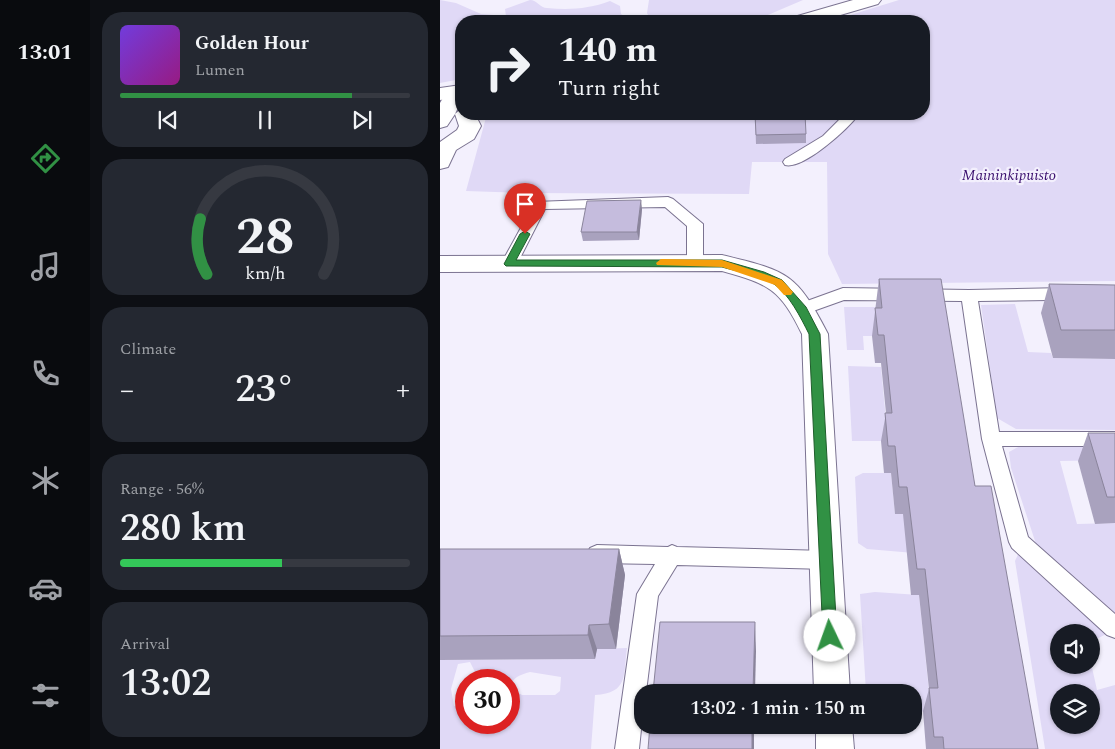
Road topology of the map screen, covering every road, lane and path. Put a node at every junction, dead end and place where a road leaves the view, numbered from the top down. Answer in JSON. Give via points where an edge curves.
{"nodes":[{"id":1,"x":872,"y":0,"type":"edge"},
{"id":2,"x":821,"y":15,"type":"edge"},
{"id":3,"x":454,"y":96,"type":"edge"},
{"id":4,"x":468,"y":120,"type":"edge"},
{"id":5,"x":846,"y":120,"type":"edge"},
{"id":6,"x":440,"y":122,"type":"edge"},
{"id":7,"x":442,"y":150,"type":"edge"},
{"id":8,"x":790,"y":162,"type":"dead end"},
{"id":9,"x":695,"y":262,"type":"junction"},
{"id":10,"x":440,"y":264,"type":"edge"},
{"id":11,"x":510,"y":264,"type":"junction"},
{"id":12,"x":1115,"y":293,"type":"edge"},
{"id":13,"x":969,"y":296,"type":"junction"},
{"id":14,"x":802,"y":309,"type":"junction"},
{"id":15,"x":991,"y":439,"type":"junction"},
{"id":16,"x":1115,"y":439,"type":"edge"},
{"id":17,"x":576,"y":554,"type":"edge"},
{"id":18,"x":672,"y":554,"type":"junction"},
{"id":19,"x":826,"y":560,"type":"junction"},
{"id":20,"x":1115,"y":628,"type":"edge"},
{"id":21,"x":832,"y":684,"type":"edge"},
{"id":22,"x":834,"y":734,"type":"edge"},
{"id":23,"x":628,"y":749,"type":"edge"},
{"id":24,"x":835,"y":749,"type":"edge"}],
"edges":[{"from":1,"to":2,"type":"street"},
{"from":3,"to":6,"type":"street"},
{"from":4,"to":7,"type":"street","via":[[470,126],[466,134]]},
{"from":5,"to":8,"type":"lane","via":[[828,138]]},
{"from":9,"to":11,"type":"street"},
{"from":9,"to":11,"type":"lane","via":[[695,224],[668,202],[540,205]]},
{"from":9,"to":14,"type":"street","via":[[722,263],[772,279]]},
{"from":10,"to":11,"type":"street"},
{"from":12,"to":13,"type":"lane"},
{"from":13,"to":14,"type":"lane","via":[[843,294]]},
{"from":13,"to":15,"type":"lane"},
{"from":14,"to":19,"type":"street","via":[[815,334]]},
{"from":15,"to":16,"type":"lane"},
{"from":15,"to":20,"type":"lane","via":[[1018,542]]},
{"from":17,"to":18,"type":"lane"},
{"from":18,"to":19,"type":"lane"},
{"from":18,"to":23,"type":"lane","via":[[648,594]]},
{"from":19,"to":21,"type":"street"},
{"from":22,"to":24,"type":"street"}]}
